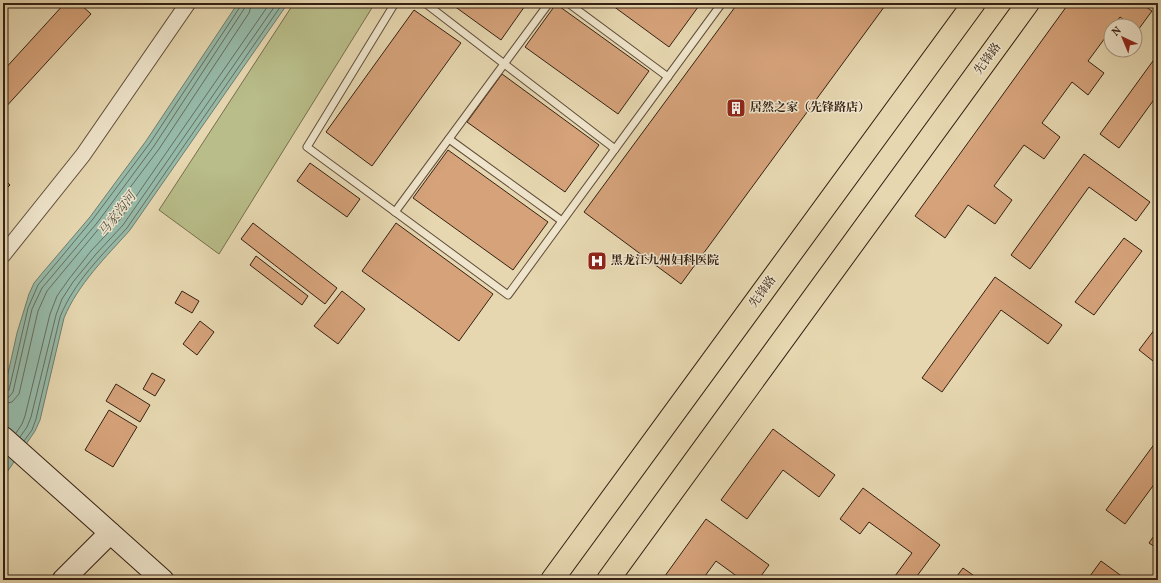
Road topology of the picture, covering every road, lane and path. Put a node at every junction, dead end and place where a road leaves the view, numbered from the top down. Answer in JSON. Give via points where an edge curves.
{"nodes":[{"id":1,"x":188,"y":3,"type":"edge"},
{"id":2,"x":395,"y":3,"type":"edge"},
{"id":3,"x":425,"y":3,"type":"edge"},
{"id":4,"x":549,"y":3,"type":"edge"},
{"id":5,"x":568,"y":3,"type":"edge"},
{"id":6,"x":722,"y":3,"type":"edge"},
{"id":7,"x":974,"y":3,"type":"edge"},
{"id":8,"x":1028,"y":3,"type":"edge"},
{"id":9,"x":504,"y":65,"type":"junction"},
{"id":10,"x":668,"y":77,"type":"junction"},
{"id":11,"x":449,"y":139,"type":"junction"},
{"id":12,"x":615,"y":149,"type":"junction"},
{"id":13,"x":395,"y":212,"type":"junction"},
{"id":14,"x":562,"y":221,"type":"junction"},
{"id":15,"x":3,"y":255,"type":"edge"},
{"id":16,"x":3,"y":437,"type":"edge"},
{"id":17,"x":110,"y":533,"type":"junction"},
{"id":18,"x":63,"y":580,"type":"edge"},
{"id":19,"x":164,"y":580,"type":"edge"},
{"id":20,"x":552,"y":580,"type":"edge"},
{"id":21,"x":608,"y":580,"type":"edge"}],
"edges":[{"from":1,"to":15,"type":"street","via":[[83,155]]},
{"from":2,"to":13,"type":"lane","via":[[307,147]]},
{"from":3,"to":9,"type":"lane"},
{"from":4,"to":9,"type":"lane"},
{"from":5,"to":10,"type":"lane"},
{"from":6,"to":10,"type":"lane"},
{"from":7,"to":20,"type":"main road","name":"先锋路"},
{"from":8,"to":21,"type":"main road","name":"先锋路"},
{"from":9,"to":11,"type":"lane"},
{"from":9,"to":12,"type":"lane"},
{"from":10,"to":12,"type":"lane"},
{"from":11,"to":13,"type":"lane"},
{"from":11,"to":14,"type":"lane"},
{"from":12,"to":14,"type":"lane"},
{"from":13,"to":14,"type":"lane","via":[[508,295]]},
{"from":16,"to":17,"type":"main road"},
{"from":17,"to":18,"type":"main road"},
{"from":17,"to":19,"type":"main road"}]}
